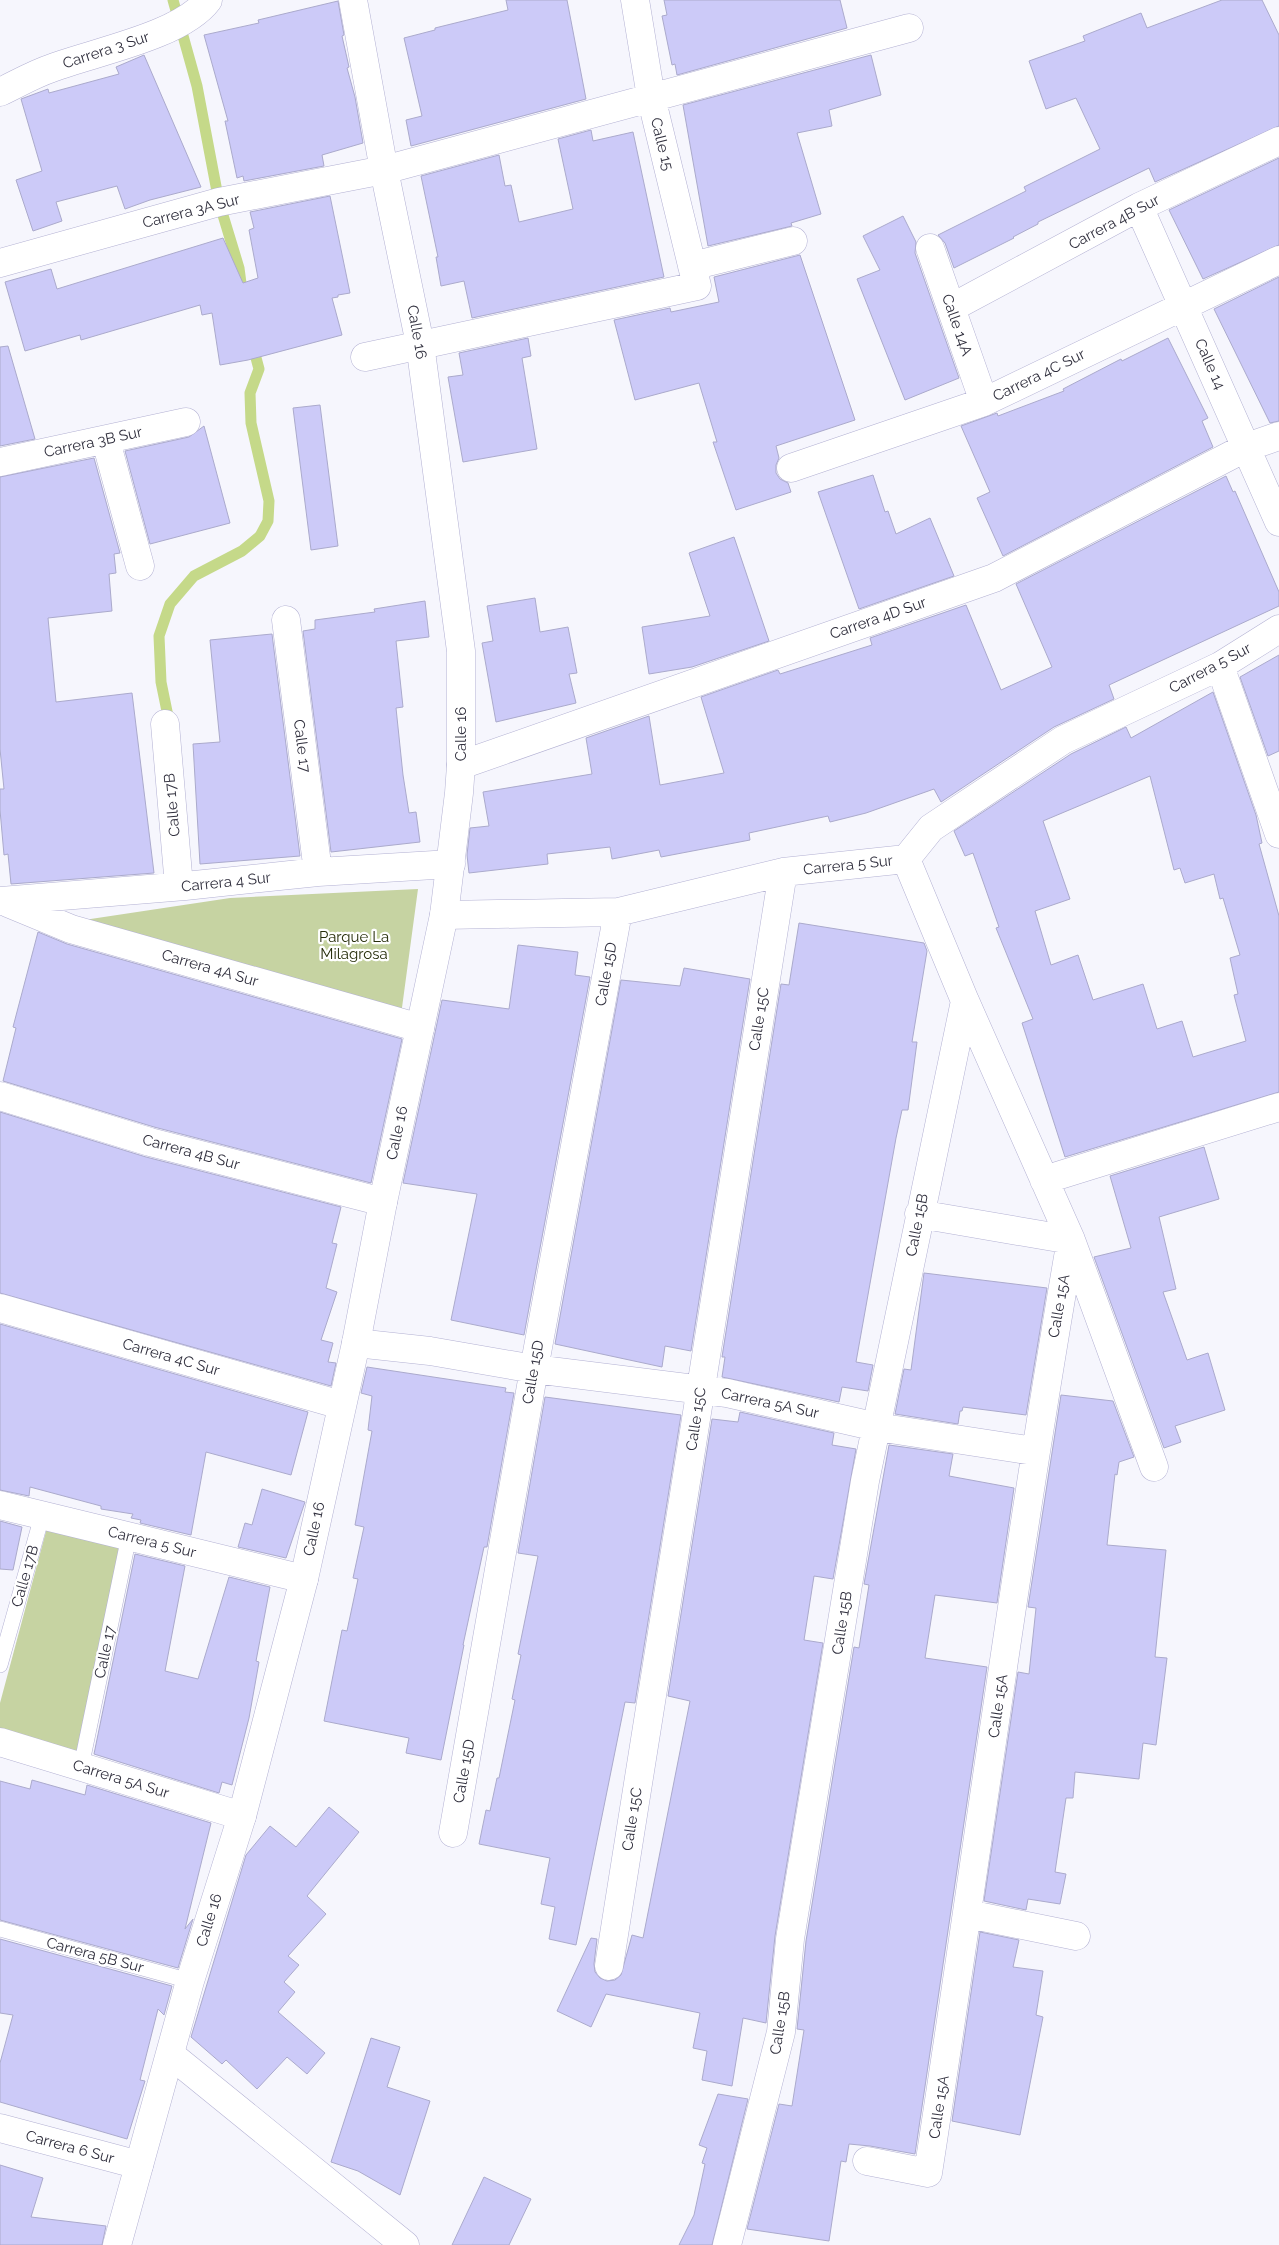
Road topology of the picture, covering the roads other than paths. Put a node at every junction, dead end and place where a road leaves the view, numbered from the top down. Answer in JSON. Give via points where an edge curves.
{"nodes":[{"id":1,"x":208,"y":0,"type":"edge"},
{"id":2,"x":353,"y":0,"type":"edge"},
{"id":3,"x":635,"y":0,"type":"edge"},
{"id":4,"x":909,"y":28,"type":"dead end"},
{"id":5,"x":0,"y":92,"type":"edge"},
{"id":6,"x":651,"y":97,"type":"junction"},
{"id":7,"x":1279,"y":141,"type":"edge"},
{"id":8,"x":384,"y":170,"type":"junction"},
{"id":9,"x":1138,"y":207,"type":"junction"},
{"id":10,"x":793,"y":242,"type":"dead end"},
{"id":11,"x":930,"y":248,"type":"dead end"},
{"id":12,"x":1279,"y":260,"type":"edge"},
{"id":13,"x":0,"y":263,"type":"edge"},
{"id":14,"x":694,"y":276,"type":"junction"},
{"id":15,"x":1183,"y":305,"type":"junction"},
{"id":16,"x":952,"y":308,"type":"junction"},
{"id":17,"x":420,"y":344,"type":"junction"},
{"id":18,"x":365,"y":357,"type":"dead end"},
{"id":19,"x":984,"y":402,"type":"junction"},
{"id":20,"x":186,"y":422,"type":"dead end"},
{"id":21,"x":1279,"y":436,"type":"edge"},
{"id":22,"x":106,"y":441,"type":"junction"},
{"id":23,"x":1247,"y":447,"type":"junction"},
{"id":24,"x":0,"y":462,"type":"edge"},
{"id":25,"x":790,"y":468,"type":"dead end"},
{"id":26,"x":1279,"y":522,"type":"edge"},
{"id":27,"x":140,"y":566,"type":"dead end"},
{"id":28,"x":286,"y":620,"type":"dead end"},
{"id":29,"x":1279,"y":629,"type":"edge"},
{"id":30,"x":1220,"y":666,"type":"junction"},
{"id":31,"x":165,"y":724,"type":"dead end"},
{"id":32,"x":461,"y":764,"type":"junction"},
{"id":33,"x":1279,"y":834,"type":"edge"},
{"id":34,"x":906,"y":859,"type":"junction"},
{"id":35,"x":451,"y":864,"type":"junction"},
{"id":36,"x":318,"y":872,"type":"junction"},
{"id":37,"x":783,"y":872,"type":"junction"},
{"id":38,"x":179,"y":886,"type":"junction"},
{"id":39,"x":2,"y":901,"type":"edge"},
{"id":40,"x":618,"y":912,"type":"junction"},
{"id":41,"x":444,"y":914,"type":"junction"},
{"id":42,"x":964,"y":1001,"type":"junction"},
{"id":43,"x":420,"y":1028,"type":"junction"},
{"id":44,"x":0,"y":1096,"type":"edge"},
{"id":45,"x":1279,"y":1107,"type":"edge"},
{"id":46,"x":1044,"y":1180,"type":"junction"},
{"id":47,"x":383,"y":1202,"type":"junction"},
{"id":48,"x":919,"y":1214,"type":"junction"},
{"id":49,"x":1071,"y":1240,"type":"junction"},
{"id":50,"x":0,"y":1308,"type":"edge"},
{"id":51,"x":356,"y":1343,"type":"junction"},
{"id":52,"x":534,"y":1369,"type":"junction"},
{"id":53,"x":700,"y":1389,"type":"junction"},
{"id":54,"x":341,"y":1405,"type":"junction"},
{"id":55,"x":877,"y":1427,"type":"junction"},
{"id":56,"x":1034,"y":1451,"type":"junction"},
{"id":57,"x":1154,"y":1467,"type":"dead end"},
{"id":58,"x":0,"y":1505,"type":"edge"},
{"id":59,"x":42,"y":1516,"type":"junction"},
{"id":60,"x":129,"y":1536,"type":"junction"},
{"id":61,"x":304,"y":1579,"type":"junction"},
{"id":62,"x":0,"y":1665,"type":"edge"},
{"id":63,"x":0,"y":1742,"type":"edge"},
{"id":64,"x":81,"y":1767,"type":"junction"},
{"id":65,"x":242,"y":1816,"type":"junction"},
{"id":66,"x":453,"y":1833,"type":"dead end"},
{"id":67,"x":968,"y":1914,"type":"junction"},
{"id":68,"x":0,"y":1929,"type":"edge"},
{"id":69,"x":1076,"y":1936,"type":"dead end"},
{"id":70,"x":609,"y":1966,"type":"dead end"},
{"id":71,"x":190,"y":1981,"type":"junction"},
{"id":72,"x":171,"y":2055,"type":"junction"},
{"id":73,"x":0,"y":2128,"type":"edge"},
{"id":74,"x":867,"y":2161,"type":"dead end"},
{"id":75,"x":139,"y":2165,"type":"junction"},
{"id":76,"x":117,"y":2245,"type":"edge"},
{"id":77,"x":405,"y":2245,"type":"edge"},
{"id":78,"x":727,"y":2245,"type":"edge"}],
"edges":[{"from":1,"to":5,"type":"street","name":"Carrera 3 Sur","via":[[171,28],[50,68]]},
{"from":2,"to":8,"type":"street","name":"Calle 16"},
{"from":3,"to":6,"type":"street","name":"Calle 15"},
{"from":4,"to":6,"type":"street","name":"Carrera 3A Sur"},
{"from":6,"to":8,"type":"street","name":"Carrera 3A Sur"},
{"from":6,"to":14,"type":"street","name":"Calle 15"},
{"from":7,"to":9,"type":"street","name":"Carrera 4B Sur"},
{"from":8,"to":13,"type":"street","name":"Carrera 3A Sur","via":[[219,202]]},
{"from":8,"to":17,"type":"street","name":"Calle 16"},
{"from":9,"to":15,"type":"street","name":"Calle 14"},
{"from":9,"to":16,"type":"street","name":"Carrera 4B Sur"},
{"from":10,"to":14,"type":"street"},
{"from":11,"to":16,"type":"street","name":"Calle 14A"},
{"from":12,"to":15,"type":"street","name":"Carrera 4C Sur"},
{"from":14,"to":17,"type":"street"},
{"from":15,"to":19,"type":"street","name":"Carrera 4C Sur"},
{"from":15,"to":23,"type":"street","name":"Calle 14"},
{"from":16,"to":19,"type":"street","name":"Calle 14A"},
{"from":17,"to":18,"type":"street"},
{"from":17,"to":32,"type":"street","name":"Calle 16","via":[[460,650]]},
{"from":19,"to":25,"type":"street","name":"Carrera 4C Sur"},
{"from":20,"to":22,"type":"street","name":"Carrera 3B Sur"},
{"from":21,"to":23,"type":"street","name":"Carrera 4D Sur"},
{"from":22,"to":24,"type":"street","name":"Carrera 3B Sur"},
{"from":22,"to":27,"type":"street"},
{"from":23,"to":26,"type":"street","name":"Calle 14"},
{"from":23,"to":32,"type":"street","name":"Carrera 4D Sur","via":[[994,578]]},
{"from":28,"to":36,"type":"street","name":"Calle 17"},
{"from":29,"to":30,"type":"street","name":"Carrera 5 Sur"},
{"from":30,"to":33,"type":"street"},
{"from":30,"to":34,"type":"street","name":"Carrera 5 Sur","via":[[1063,740],[930,828]]},
{"from":31,"to":38,"type":"street","name":"Calle 17B"},
{"from":32,"to":35,"type":"street","name":"Calle 16"},
{"from":34,"to":37,"type":"street","name":"Carrera 5 Sur"},
{"from":34,"to":42,"type":"street"},
{"from":35,"to":36,"type":"street","name":"Carrera 4 Sur"},
{"from":35,"to":41,"type":"street","name":"Calle 16"},
{"from":36,"to":38,"type":"street","name":"Carrera 4 Sur"},
{"from":37,"to":40,"type":"street","name":"Carrera 5 Sur"},
{"from":37,"to":53,"type":"street","name":"Calle 15C"},
{"from":38,"to":39,"type":"street","name":"Carrera 4 Sur"},
{"from":39,"to":43,"type":"street","name":"Carrera 4A Sur","via":[[71,929]]},
{"from":40,"to":41,"type":"street","name":"Carrera 5 Sur"},
{"from":40,"to":52,"type":"street","name":"Calle 15D"},
{"from":41,"to":43,"type":"street","name":"Calle 16"},
{"from":42,"to":46,"type":"street"},
{"from":42,"to":48,"type":"street","name":"Calle 15B"},
{"from":43,"to":47,"type":"street","name":"Calle 16"},
{"from":44,"to":47,"type":"street","name":"Carrera 4B Sur","via":[[150,1142]]},
{"from":45,"to":46,"type":"street"},
{"from":46,"to":49,"type":"street"},
{"from":47,"to":51,"type":"street","name":"Calle 16"},
{"from":48,"to":49,"type":"street"},
{"from":48,"to":55,"type":"street","name":"Calle 15B"},
{"from":49,"to":56,"type":"street","name":"Calle 15A"},
{"from":49,"to":57,"type":"street"},
{"from":50,"to":54,"type":"street","name":"Carrera 4C Sur"},
{"from":51,"to":52,"type":"street","name":"Carrera 5A Sur","via":[[430,1351]]},
{"from":51,"to":54,"type":"street","name":"Calle 16"},
{"from":52,"to":53,"type":"street","name":"Carrera 5A Sur"},
{"from":52,"to":66,"type":"street","name":"Calle 15D"},
{"from":53,"to":55,"type":"street","name":"Carrera 5A Sur"},
{"from":53,"to":70,"type":"street","name":"Calle 15C"},
{"from":54,"to":61,"type":"street","name":"Calle 16"},
{"from":55,"to":56,"type":"street","name":"Carrera 5A Sur"},
{"from":55,"to":78,"type":"street","name":"Calle 15B","via":[[865,1480],[790,1939],[781,2032]]},
{"from":56,"to":67,"type":"street","name":"Calle 15A"},
{"from":58,"to":59,"type":"street","name":"Carrera 5 Sur"},
{"from":59,"to":60,"type":"street","name":"Carrera 5 Sur"},
{"from":59,"to":62,"type":"lane","name":"Calle 17B"},
{"from":60,"to":61,"type":"street","name":"Carrera 5 Sur"},
{"from":60,"to":64,"type":"lane","name":"Calle 17"},
{"from":61,"to":65,"type":"street","name":"Calle 16"},
{"from":63,"to":64,"type":"street","name":"Carrera 5A Sur"},
{"from":64,"to":65,"type":"street","name":"Carrera 5A Sur"},
{"from":65,"to":71,"type":"street","name":"Calle 16"},
{"from":67,"to":69,"type":"street"},
{"from":67,"to":74,"type":"street","name":"Calle 15A","via":[[928,2173]]},
{"from":68,"to":71,"type":"lane","name":"Carrera 5B Sur"},
{"from":71,"to":72,"type":"street","name":"Calle 16"},
{"from":72,"to":75,"type":"street","name":"Calle 16"},
{"from":72,"to":77,"type":"street"},
{"from":73,"to":75,"type":"street","name":"Carrera 6 Sur"},
{"from":75,"to":76,"type":"street","name":"Calle 16"}]}
